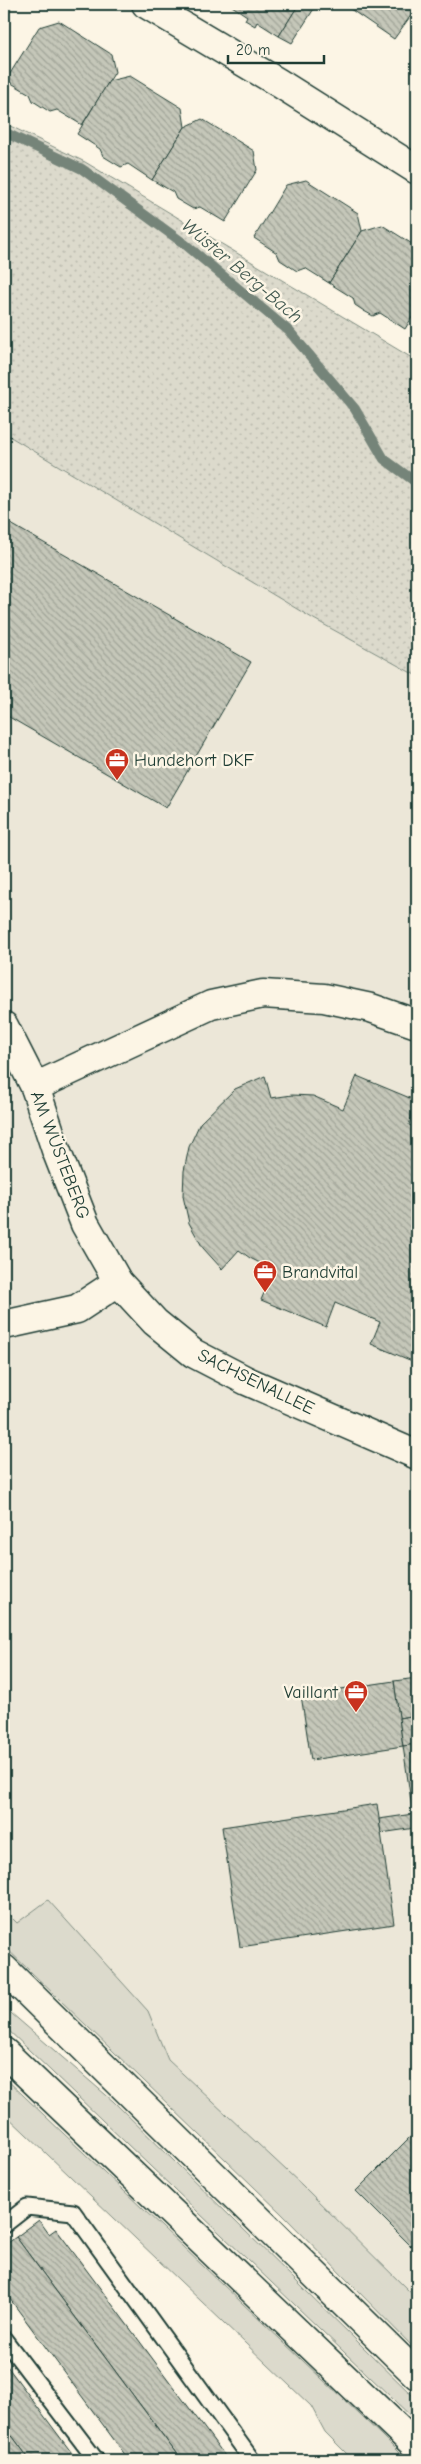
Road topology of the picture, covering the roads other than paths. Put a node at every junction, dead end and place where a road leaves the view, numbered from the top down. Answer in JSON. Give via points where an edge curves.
{"nodes":[{"id":1,"x":146,"y":4,"type":"edge"},
{"id":2,"x":417,"y":170,"type":"edge"},
{"id":3,"x":417,"y":1024,"type":"edge"},
{"id":4,"x":4,"y":1026,"type":"edge"},
{"id":5,"x":35,"y":1087,"type":"junction"},
{"id":6,"x":118,"y":1282,"type":"junction"},
{"id":7,"x":4,"y":1325,"type":"edge"},
{"id":8,"x":417,"y":1455,"type":"edge"},
{"id":9,"x":4,"y":1969,"type":"edge"},
{"id":10,"x":4,"y":2052,"type":"edge"},
{"id":11,"x":4,"y":2225,"type":"edge"},
{"id":12,"x":4,"y":2339,"type":"edge"},
{"id":13,"x":417,"y":2375,"type":"edge"},
{"id":14,"x":417,"y":2447,"type":"edge"},
{"id":15,"x":96,"y":2460,"type":"edge"},
{"id":16,"x":252,"y":2460,"type":"edge"}],
"edges":[{"from":1,"to":2,"type":"street"},
{"from":3,"to":5,"type":"street","via":[[371,1008],[324,998],[263,994],[211,1005]]},
{"from":4,"to":5,"type":"street","name":"AM WÜSTEBERG"},
{"from":5,"to":6,"type":"street","name":"AM WÜSTEBERG","via":[[85,1224]]},
{"from":6,"to":7,"type":"street","via":[[77,1309]]},
{"from":6,"to":8,"type":"street","name":"SACHSENALLEE","via":[[155,1322],[193,1353],[248,1381]]},
{"from":9,"to":13,"type":"street"},
{"from":10,"to":14,"type":"street"},
{"from":11,"to":16,"type":"lane","via":[[27,2207],[73,2212]]},
{"from":12,"to":15,"type":"lane"}]}
